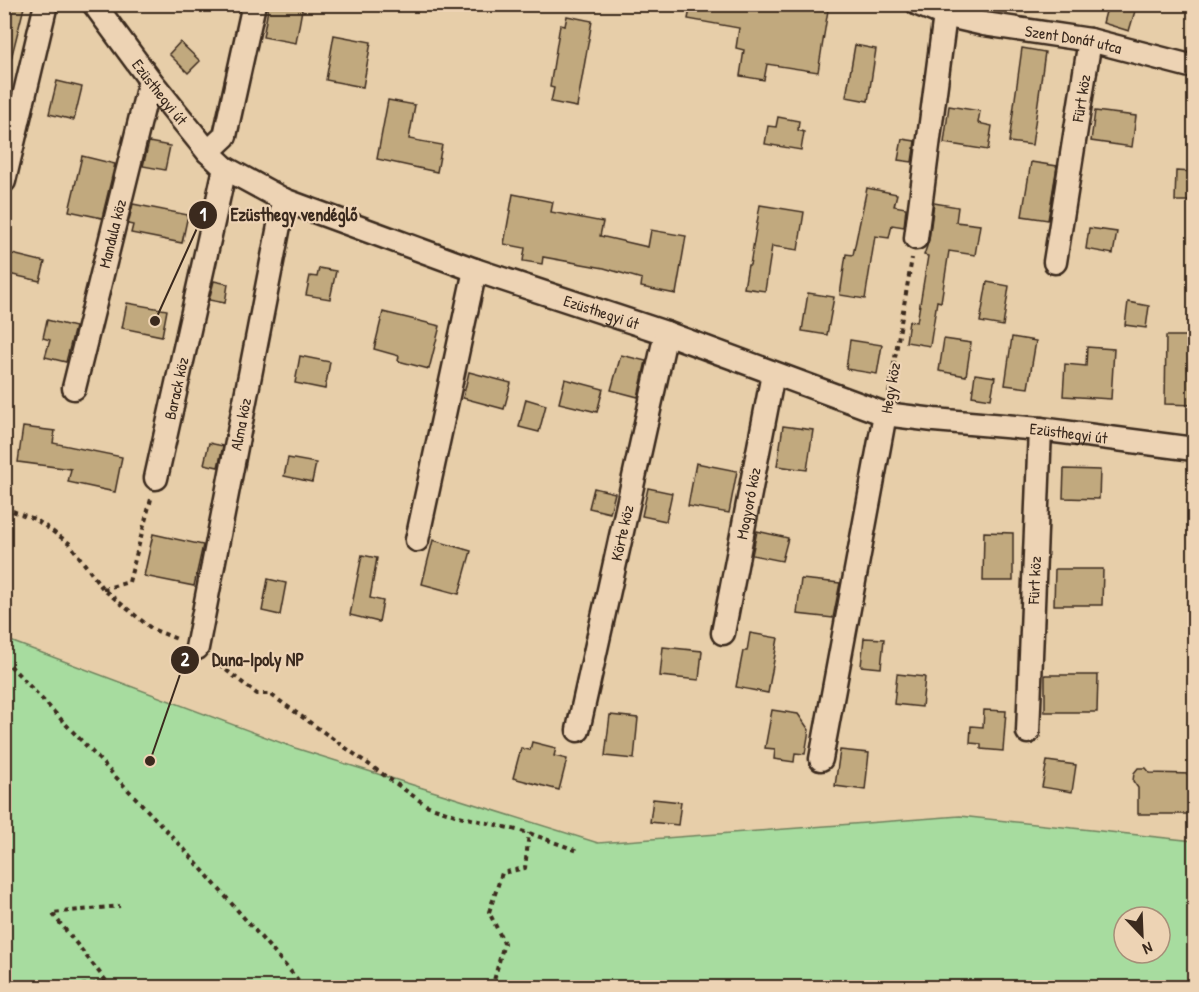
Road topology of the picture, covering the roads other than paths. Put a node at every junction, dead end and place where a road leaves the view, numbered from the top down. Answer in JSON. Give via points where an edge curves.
{"nodes":[{"id":1,"x":46,"y":4,"type":"edge"},
{"id":2,"x":94,"y":4,"type":"edge"},
{"id":3,"x":254,"y":4,"type":"edge"},
{"id":4,"x":918,"y":4,"type":"edge"},
{"id":5,"x":110,"y":14,"type":"edge"},
{"id":6,"x":945,"y":15,"type":"junction"},
{"id":7,"x":1090,"y":39,"type":"junction"},
{"id":8,"x":1194,"y":67,"type":"edge"},
{"id":9,"x":150,"y":80,"type":"junction"},
{"id":10,"x":208,"y":152,"type":"junction"},
{"id":11,"x":225,"y":168,"type":"junction"},
{"id":12,"x":4,"y":181,"type":"edge"},
{"id":13,"x":284,"y":200,"type":"junction"},
{"id":14,"x":916,"y":238,"type":"road end"},
{"id":15,"x":1055,"y":262,"type":"dead end"},
{"id":16,"x":475,"y":270,"type":"junction"},
{"id":17,"x":666,"y":333,"type":"junction"},
{"id":18,"x":773,"y":374,"type":"junction"},
{"id":19,"x":74,"y":388,"type":"dead end"},
{"id":20,"x":885,"y":414,"type":"junction"},
{"id":21,"x":1040,"y":429,"type":"junction"},
{"id":22,"x":1194,"y":449,"type":"edge"},
{"id":23,"x":156,"y":478,"type":"road end"},
{"id":24,"x":417,"y":540,"type":"dead end"},
{"id":25,"x":723,"y":633,"type":"dead end"},
{"id":26,"x":197,"y":648,"type":"road end"},
{"id":27,"x":578,"y":730,"type":"dead end"},
{"id":28,"x":1028,"y":732,"type":"dead end"},
{"id":29,"x":821,"y":759,"type":"dead end"}],
"edges":[{"from":1,"to":12,"type":"street"},
{"from":2,"to":5,"type":"street","name":"Ezüsthegyi út"},
{"from":3,"to":10,"type":"street","via":[[225,136]]},
{"from":4,"to":6,"type":"street","name":"Szent Donát utca"},
{"from":5,"to":9,"type":"street","name":"Ezüsthegyi út"},
{"from":6,"to":7,"type":"street","name":"Szent Donát utca"},
{"from":6,"to":14,"type":"street"},
{"from":7,"to":8,"type":"street","name":"Szent Donát utca"},
{"from":7,"to":15,"type":"street","name":"Fürt köz"},
{"from":9,"to":10,"type":"street","name":"Ezüsthegyi út"},
{"from":9,"to":19,"type":"street","name":"Mandula köz"},
{"from":10,"to":11,"type":"street","name":"Ezüsthegyi út"},
{"from":11,"to":13,"type":"street","name":"Ezüsthegyi út"},
{"from":11,"to":23,"type":"street","name":"Barack köz"},
{"from":13,"to":16,"type":"street","name":"Ezüsthegyi út"},
{"from":13,"to":26,"type":"street","name":"Alma köz"},
{"from":16,"to":17,"type":"street","name":"Ezüsthegyi út"},
{"from":16,"to":24,"type":"street"},
{"from":17,"to":18,"type":"street","name":"Ezüsthegyi út"},
{"from":17,"to":27,"type":"street","name":"Körte köz"},
{"from":18,"to":20,"type":"street","name":"Ezüsthegyi út"},
{"from":18,"to":25,"type":"street","name":"Mogyoró köz"},
{"from":20,"to":21,"type":"street","name":"Ezüsthegyi út"},
{"from":20,"to":29,"type":"street","name":"Hegy köz"},
{"from":21,"to":22,"type":"street","name":"Ezüsthegyi út"},
{"from":21,"to":28,"type":"street","name":"Fürt köz"}]}
